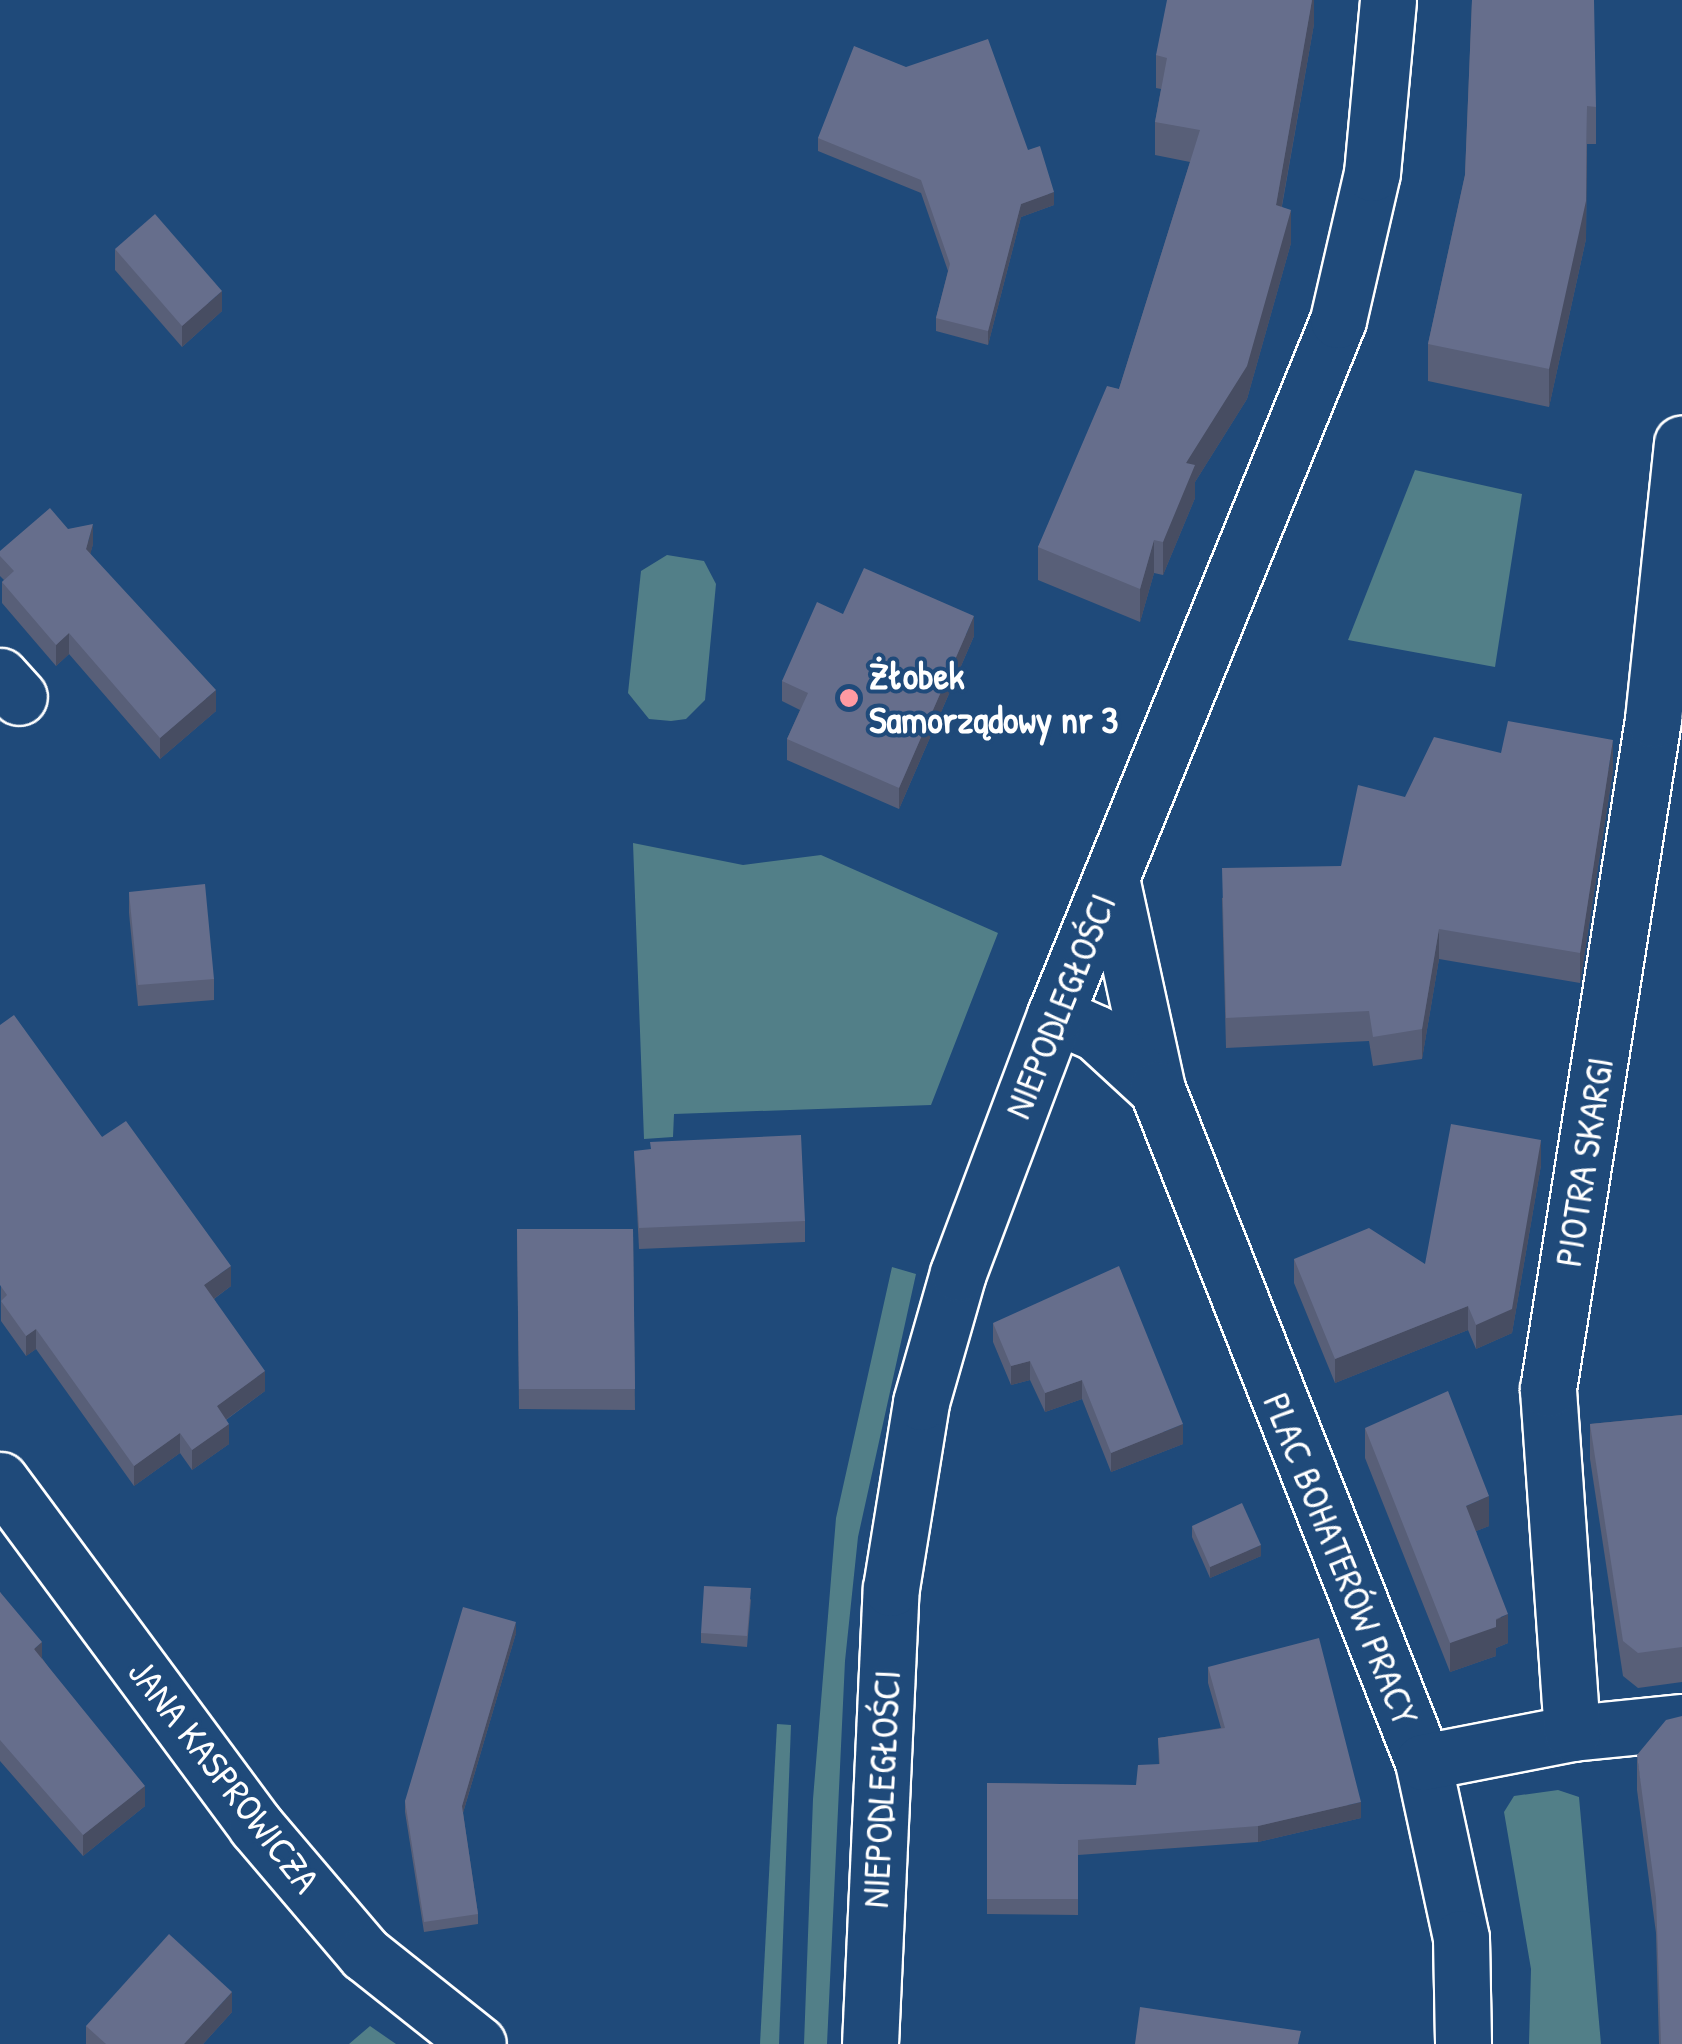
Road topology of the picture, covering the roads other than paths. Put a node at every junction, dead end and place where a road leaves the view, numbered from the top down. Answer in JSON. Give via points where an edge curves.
{"nodes":[{"id":1,"x":1388,"y":0,"type":"edge"},
{"id":2,"x":1682,"y":444,"type":"edge"},
{"id":3,"x":1111,"y":878,"type":"junction"},
{"id":4,"x":1055,"y":1015,"type":"junction"},
{"id":5,"x":1157,"y":1089,"type":"junction"},
{"id":6,"x":0,"y":1480,"type":"edge"},
{"id":7,"x":1682,"y":1722,"type":"edge"},
{"id":8,"x":1572,"y":1732,"type":"junction"},
{"id":9,"x":1423,"y":1762,"type":"junction"},
{"id":10,"x":478,"y":2044,"type":"edge"},
{"id":11,"x":870,"y":2044,"type":"edge"},
{"id":12,"x":1463,"y":2044,"type":"edge"}],
"edges":[{"from":1,"to":3,"type":"street","name":"NIEPODLEGŁOŚCI","via":[[1372,172],[1338,320]]},
{"from":2,"to":8,"type":"street","name":"PIOTRA SKARGI","via":[[1653,719],[1548,1389]]},
{"from":3,"to":4,"type":"street","name":"NIEPODLEGŁOŚCI"},
{"from":3,"to":5,"type":"street","name":"PLAC BOHATERÓW PRACY"},
{"from":4,"to":5,"type":"street","name":"PLAC BOHATERÓW PRACY","via":[[1096,1033]]},
{"from":4,"to":11,"type":"street","name":"NIEPODLEGŁOŚCI","via":[[958,1272],[920,1402],[890,1588]]},
{"from":5,"to":9,"type":"street","name":"PLAC BOHATERÓW PRACY"},
{"from":6,"to":10,"type":"street","name":"JANA KASPROWICZA","via":[[268,1840],[365,1954]]},
{"from":7,"to":8,"type":"street"},
{"from":8,"to":9,"type":"street"},
{"from":9,"to":12,"type":"street","name":"PLAC BOHATERÓW PRACY","via":[[1461,1938]]}]}
